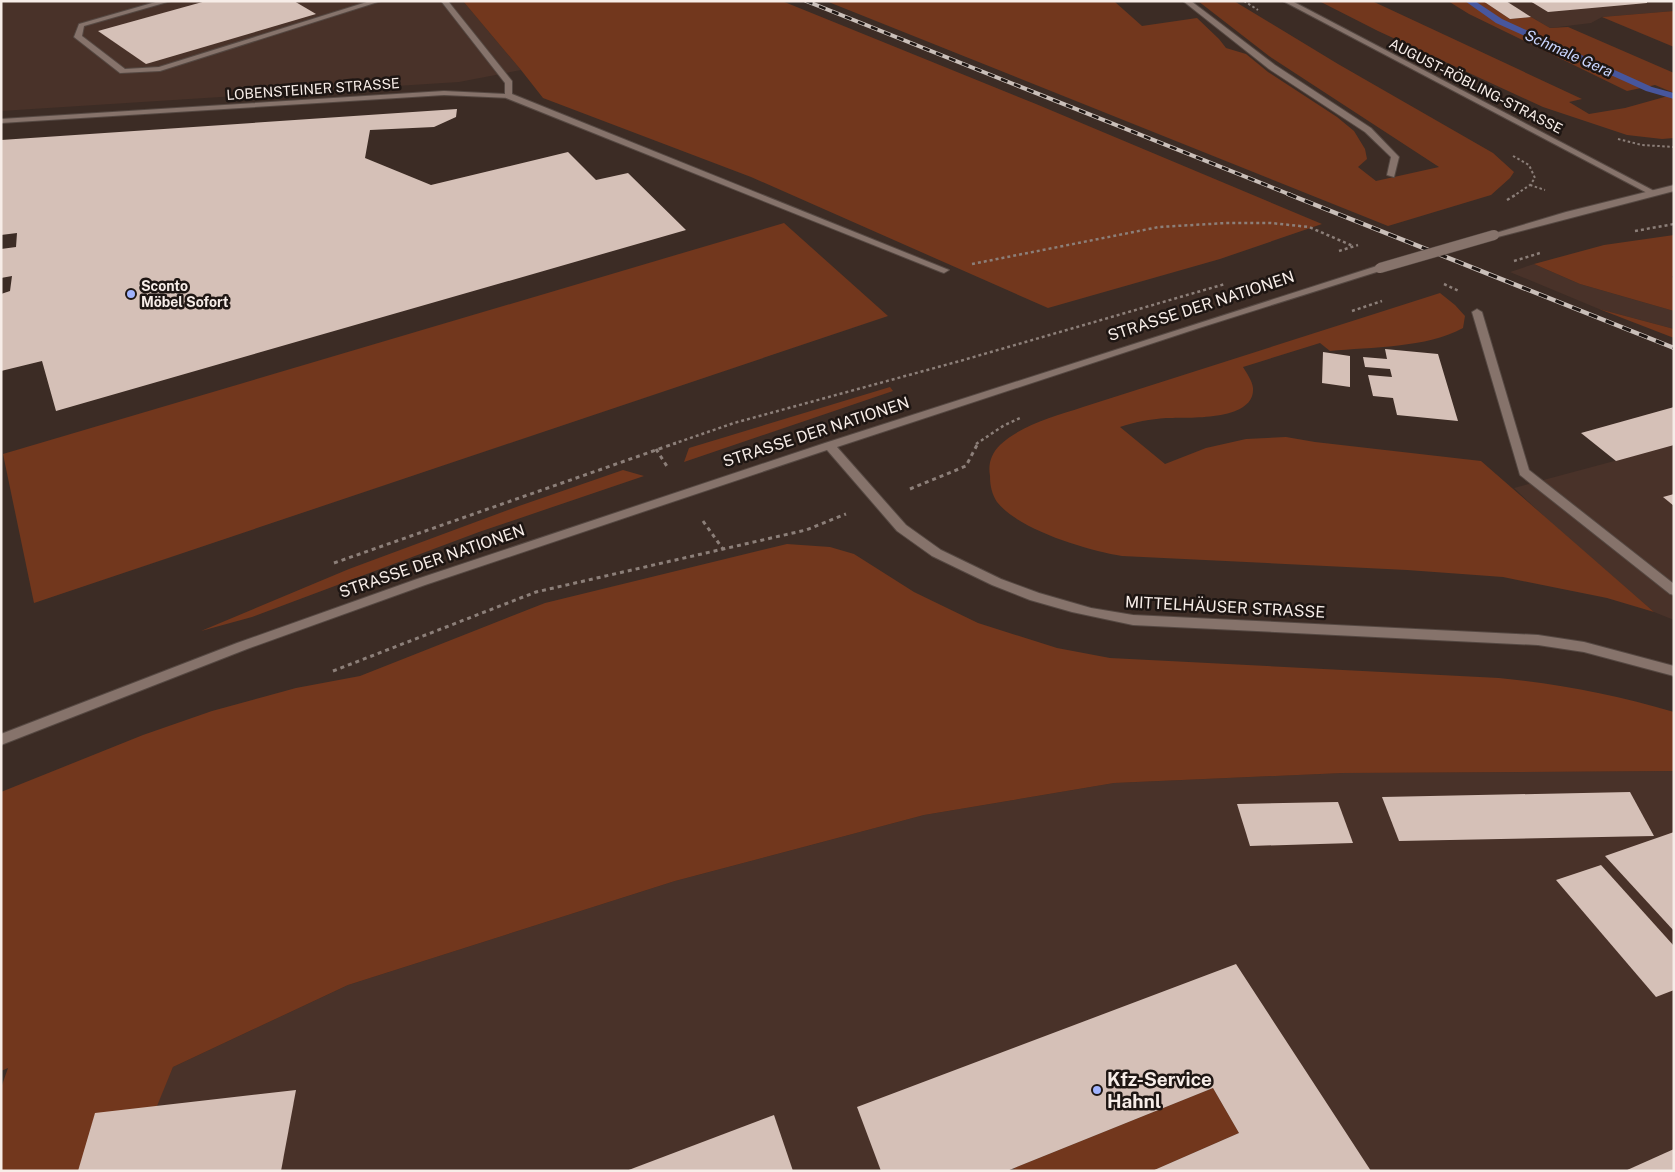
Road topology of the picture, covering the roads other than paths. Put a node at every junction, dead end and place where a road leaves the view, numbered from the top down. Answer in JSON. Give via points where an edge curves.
{"nodes":[{"id":1,"x":168,"y":1,"type":"edge"},
{"id":2,"x":378,"y":1,"type":"edge"},
{"id":3,"x":444,"y":1,"type":"edge"},
{"id":4,"x":1186,"y":1,"type":"edge"},
{"id":5,"x":1286,"y":1,"type":"edge"},
{"id":6,"x":509,"y":96,"type":"junction"},
{"id":7,"x":1,"y":121,"type":"edge"},
{"id":8,"x":1391,"y":175,"type":"dead end"},
{"id":9,"x":1674,"y":188,"type":"edge"},
{"id":10,"x":1654,"y":193,"type":"junction"},
{"id":11,"x":944,"y":270,"type":"road end"},
{"id":12,"x":1478,"y":312,"type":"road end"},
{"id":13,"x":829,"y":445,"type":"junction"},
{"id":14,"x":1674,"y":591,"type":"edge"},
{"id":15,"x":1674,"y":671,"type":"edge"},
{"id":16,"x":1,"y":740,"type":"edge"}],
"edges":[{"from":1,"to":2,"type":"main road","via":[[81,25],[78,37],[123,71],[160,68]]},
{"from":3,"to":6,"type":"main road","via":[[509,83]]},
{"from":4,"to":8,"type":"main road","via":[[1272,67],[1368,130],[1395,157]]},
{"from":5,"to":10,"type":"main road","name":"AUGUST-RÖBLING-STRASSE"},
{"from":6,"to":7,"type":"main road","name":"LOBENSTEINER STRASSE","via":[[444,93]]},
{"from":6,"to":11,"type":"main road","name":"LOBENSTEINER STRASSE"},
{"from":9,"to":10,"type":"main road","name":"STRASSE DER NATIONEN"},
{"from":10,"to":13,"type":"main road","name":"STRASSE DER NATIONEN","bridge":true,"via":[[1380,268]]},
{"from":12,"to":14,"type":"main road","via":[[1524,472]]},
{"from":13,"to":15,"type":"main road","name":"MITTELHÄUSER STRASSE","via":[[858,481],[913,538],[967,569],[1051,604],[1132,620],[1538,640],[1584,646]]},
{"from":13,"to":16,"type":"main road","name":"STRASSE DER NATIONEN","via":[[421,582],[242,646]]}]}
